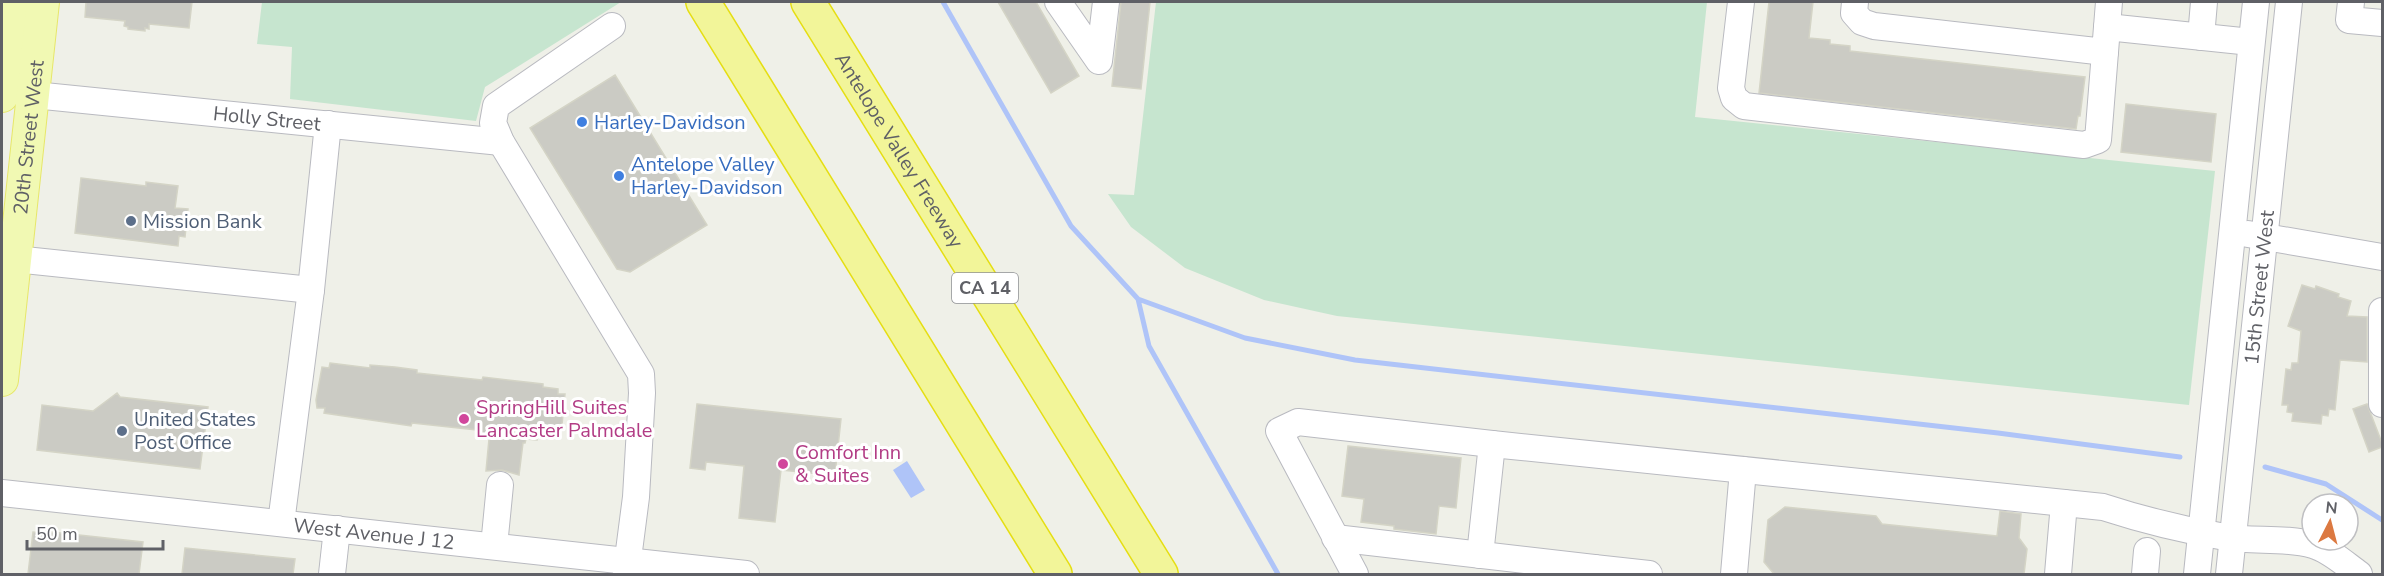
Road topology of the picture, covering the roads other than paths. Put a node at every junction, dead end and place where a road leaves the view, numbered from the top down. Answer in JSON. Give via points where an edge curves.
{"nodes":[{"id":1,"x":12,"y":2,"type":"edge"},
{"id":2,"x":28,"y":2,"type":"edge"},
{"id":3,"x":43,"y":2,"type":"edge"},
{"id":4,"x":703,"y":2,"type":"edge"},
{"id":5,"x":808,"y":2,"type":"edge"},
{"id":6,"x":1058,"y":2,"type":"edge"},
{"id":7,"x":1106,"y":2,"type":"edge"},
{"id":8,"x":1741,"y":2,"type":"edge"},
{"id":9,"x":1855,"y":2,"type":"edge"},
{"id":10,"x":2109,"y":2,"type":"edge"},
{"id":11,"x":2204,"y":2,"type":"edge"},
{"id":12,"x":2256,"y":2,"type":"edge"},
{"id":13,"x":2277,"y":2,"type":"edge"},
{"id":14,"x":2289,"y":2,"type":"edge"},
{"id":15,"x":2351,"y":2,"type":"edge"},
{"id":16,"x":2382,"y":23,"type":"edge"},
{"id":17,"x":612,"y":26,"type":"dead end"},
{"id":18,"x":2201,"y":36,"type":"junction"},
{"id":19,"x":2106,"y":39,"type":"junction"},
{"id":20,"x":2251,"y":42,"type":"junction"},
{"id":21,"x":2284,"y":50,"type":"junction"},
{"id":22,"x":34,"y":95,"type":"junction"},
{"id":23,"x":2,"y":96,"type":"edge"},
{"id":24,"x":328,"y":124,"type":"junction"},
{"id":25,"x":501,"y":142,"type":"junction"},
{"id":26,"x":2233,"y":231,"type":"junction"},
{"id":27,"x":2265,"y":237,"type":"junction"},
{"id":28,"x":2382,"y":257,"type":"edge"},
{"id":29,"x":15,"y":259,"type":"junction"},
{"id":30,"x":311,"y":290,"type":"junction"},
{"id":31,"x":2382,"y":311,"type":"edge"},
{"id":32,"x":2,"y":380,"type":"edge"},
{"id":33,"x":2382,"y":396,"type":"edge"},
{"id":34,"x":1492,"y":444,"type":"junction"},
{"id":35,"x":1743,"y":470,"type":"junction"},
{"id":36,"x":500,"y":485,"type":"dead end"},
{"id":37,"x":2,"y":493,"type":"edge"},
{"id":38,"x":2064,"y":503,"type":"junction"},
{"id":39,"x":281,"y":523,"type":"junction"},
{"id":40,"x":337,"y":529,"type":"junction"},
{"id":41,"x":2202,"y":534,"type":"junction"},
{"id":42,"x":1335,"y":538,"type":"junction"},
{"id":43,"x":2233,"y":538,"type":"junction"},
{"id":44,"x":494,"y":546,"type":"junction"},
{"id":45,"x":1480,"y":555,"type":"junction"},
{"id":46,"x":627,"y":567,"type":"edge"},
{"id":47,"x":1594,"y":571,"type":"edge"},
{"id":48,"x":332,"y":574,"type":"edge"},
{"id":49,"x":746,"y":574,"type":"edge"},
{"id":50,"x":1054,"y":574,"type":"edge"},
{"id":51,"x":1161,"y":574,"type":"edge"},
{"id":52,"x":1355,"y":574,"type":"edge"},
{"id":53,"x":1649,"y":574,"type":"edge"},
{"id":54,"x":1734,"y":574,"type":"edge"},
{"id":55,"x":2058,"y":574,"type":"edge"},
{"id":56,"x":2197,"y":574,"type":"edge"},
{"id":57,"x":2229,"y":574,"type":"edge"},
{"id":58,"x":2360,"y":574,"type":"edge"}],
"edges":[{"from":1,"to":23,"type":"main road","name":"20th Street West"},
{"from":2,"to":22,"type":"main road","via":[[24,61]]},
{"from":3,"to":22,"type":"main road","name":"20th Street West"},
{"from":4,"to":50,"type":"highway"},
{"from":5,"to":51,"type":"highway","name":"Antelope Valley Freeway","number":"CA 14"},
{"from":6,"to":7,"type":"street","via":[[1099,60]]},
{"from":8,"to":19,"type":"street","via":[[1731,87],[1734,98],[1744,106],[2084,145],[2098,140]]},
{"from":9,"to":19,"type":"street","via":[[1854,13],[1862,22],[1874,26]]},
{"from":10,"to":19,"type":"street"},
{"from":11,"to":18,"type":"street"},
{"from":12,"to":20,"type":"street","name":"15th Street West"},
{"from":13,"to":21,"type":"street","via":[[2275,42]]},
{"from":14,"to":21,"type":"street","name":"15th Street West"},
{"from":15,"to":16,"type":"street","via":[[2349,20]]},
{"from":17,"to":25,"type":"street","via":[[496,106],[493,123]]},
{"from":18,"to":19,"type":"street"},
{"from":18,"to":20,"type":"street"},
{"from":20,"to":26,"type":"street","name":"15th Street West"},
{"from":21,"to":27,"type":"street","name":"15th Street West"},
{"from":22,"to":24,"type":"street","name":"Holly Street"},
{"from":22,"to":29,"type":"main road","name":"20th Street West"},
{"from":24,"to":25,"type":"street","name":"Holly Street"},
{"from":24,"to":30,"type":"street"},
{"from":25,"to":46,"type":"street","via":[[640,374],[636,497]]},
{"from":26,"to":27,"type":"street"},
{"from":26,"to":41,"type":"street","name":"15th Street West"},
{"from":27,"to":28,"type":"street"},
{"from":27,"to":43,"type":"street","name":"15th Street West"},
{"from":29,"to":30,"type":"street"},
{"from":29,"to":32,"type":"main road","name":"20th Street West"},
{"from":30,"to":39,"type":"street"},
{"from":31,"to":33,"type":"street"},
{"from":34,"to":35,"type":"street"},
{"from":34,"to":42,"type":"street","via":[[1298,422],[1279,431]]},
{"from":34,"to":45,"type":"street"},
{"from":35,"to":38,"type":"street"},
{"from":35,"to":54,"type":"street"},
{"from":36,"to":44,"type":"street"},
{"from":37,"to":39,"type":"street","name":"West Avenue J 12"},
{"from":38,"to":41,"type":"street","via":[[2103,507]]},
{"from":38,"to":55,"type":"street"},
{"from":39,"to":40,"type":"street","name":"West Avenue J 12"},
{"from":40,"to":44,"type":"street","name":"West Avenue J 12"},
{"from":40,"to":48,"type":"street"},
{"from":41,"to":43,"type":"street"},
{"from":41,"to":56,"type":"street","name":"15th Street West"},
{"from":42,"to":45,"type":"street"},
{"from":42,"to":52,"type":"street"},
{"from":43,"to":57,"type":"street","name":"15th Street West"},
{"from":43,"to":58,"type":"street","via":[[2314,545]]},
{"from":44,"to":46,"type":"street","name":"West Avenue J 12"},
{"from":45,"to":47,"type":"street"},
{"from":46,"to":49,"type":"street","name":"West Avenue J 12"},
{"from":47,"to":53,"type":"street"}]}
